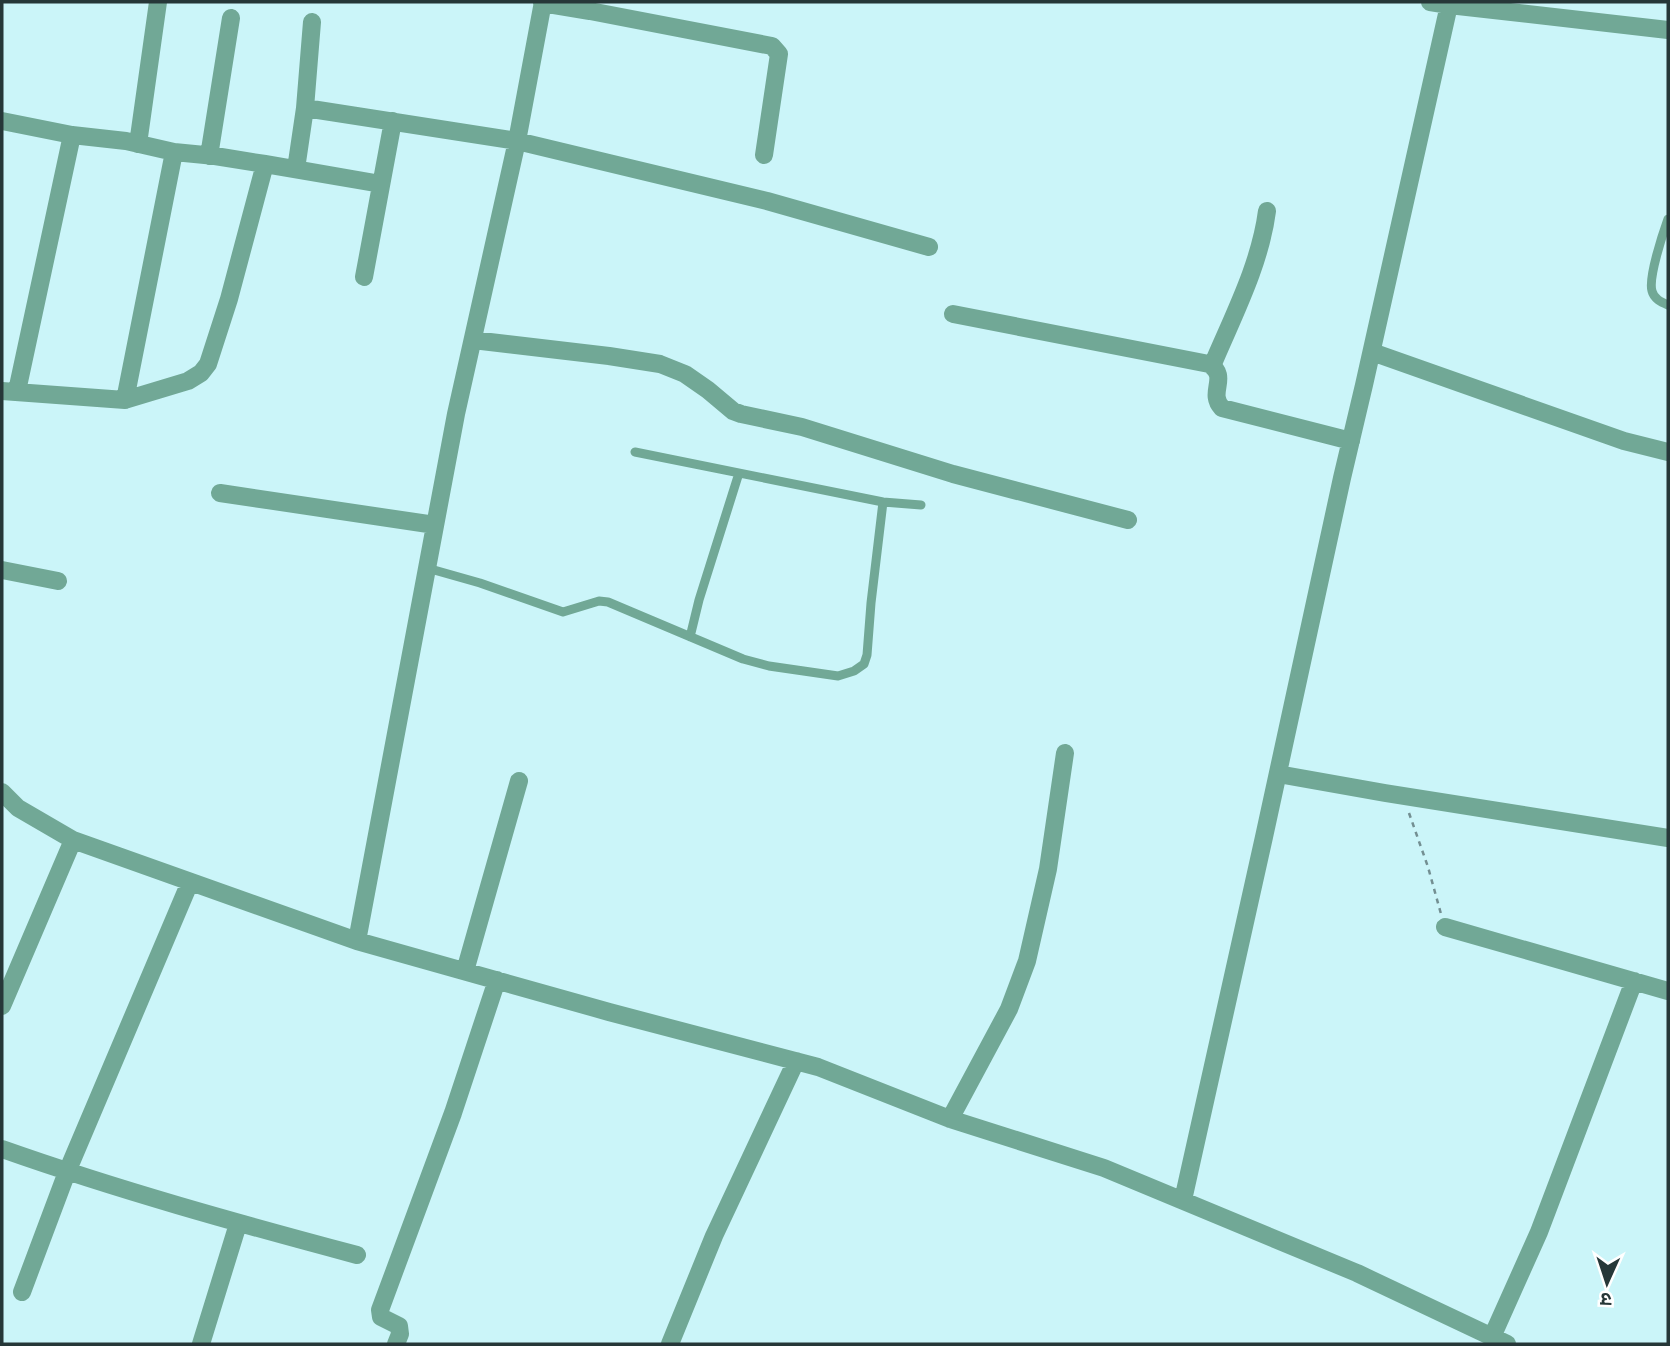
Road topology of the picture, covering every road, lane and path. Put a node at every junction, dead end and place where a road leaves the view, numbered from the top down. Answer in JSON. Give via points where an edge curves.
{"nodes":[{"id":1,"x":158,"y":2,"type":"edge"},
{"id":2,"x":1430,"y":2,"type":"edge"},
{"id":3,"x":542,"y":3,"type":"edge"},
{"id":4,"x":1450,"y":3,"type":"edge"},
{"id":5,"x":230,"y":18,"type":"dead end"},
{"id":6,"x":312,"y":22,"type":"dead end"},
{"id":7,"x":1668,"y":30,"type":"edge"},
{"id":8,"x":305,"y":108,"type":"junction"},
{"id":9,"x":2,"y":121,"type":"edge"},
{"id":10,"x":393,"y":121,"type":"junction"},
{"id":11,"x":72,"y":135,"type":"junction"},
{"id":12,"x":517,"y":141,"type":"junction"},
{"id":13,"x":138,"y":144,"type":"junction"},
{"id":14,"x":174,"y":152,"type":"junction"},
{"id":15,"x":764,"y":155,"type":"dead end"},
{"id":16,"x":209,"y":156,"type":"junction"},
{"id":17,"x":265,"y":164,"type":"junction"},
{"id":18,"x":296,"y":169,"type":"junction"},
{"id":19,"x":381,"y":184,"type":"junction"},
{"id":20,"x":1267,"y":211,"type":"dead end"},
{"id":21,"x":1668,"y":219,"type":"edge"},
{"id":22,"x":929,"y":247,"type":"dead end"},
{"id":23,"x":364,"y":277,"type":"dead end"},
{"id":24,"x":1668,"y":305,"type":"edge"},
{"id":25,"x":953,"y":314,"type":"dead end"},
{"id":26,"x":473,"y":340,"type":"junction"},
{"id":27,"x":1372,"y":352,"type":"junction"},
{"id":28,"x":1212,"y":366,"type":"junction"},
{"id":29,"x":9,"y":391,"type":"edge"},
{"id":30,"x":125,"y":400,"type":"junction"},
{"id":31,"x":1351,"y":442,"type":"junction"},
{"id":32,"x":635,"y":452,"type":"dead end"},
{"id":33,"x":1668,"y":452,"type":"edge"},
{"id":34,"x":739,"y":473,"type":"junction"},
{"id":35,"x":220,"y":493,"type":"dead end"},
{"id":36,"x":883,"y":502,"type":"junction"},
{"id":37,"x":921,"y":505,"type":"dead end"},
{"id":38,"x":1128,"y":520,"type":"dead end"},
{"id":39,"x":435,"y":525,"type":"junction"},
{"id":40,"x":427,"y":568,"type":"junction"},
{"id":41,"x":2,"y":570,"type":"edge"},
{"id":42,"x":58,"y":581,"type":"dead end"},
{"id":43,"x":690,"y":637,"type":"junction"},
{"id":44,"x":1065,"y":752,"type":"dead end"},
{"id":45,"x":1278,"y":774,"type":"junction"},
{"id":46,"x":519,"y":781,"type":"dead end"},
{"id":47,"x":2,"y":792,"type":"edge"},
{"id":48,"x":1403,"y":796,"type":"junction"},
{"id":49,"x":1668,"y":838,"type":"edge"},
{"id":50,"x":73,"y":840,"type":"junction"},
{"id":51,"x":190,"y":882,"type":"junction"},
{"id":52,"x":1445,"y":927,"type":"joint"},
{"id":53,"x":357,"y":940,"type":"junction"},
{"id":54,"x":465,"y":971,"type":"junction"},
{"id":55,"x":497,"y":980,"type":"junction"},
{"id":56,"x":1634,"y":981,"type":"junction"},
{"id":57,"x":1668,"y":991,"type":"edge"},
{"id":58,"x":2,"y":1006,"type":"edge"},
{"id":59,"x":796,"y":1061,"type":"junction"},
{"id":60,"x":950,"y":1119,"type":"junction"},
{"id":61,"x":2,"y":1149,"type":"edge"},
{"id":62,"x":68,"y":1172,"type":"junction"},
{"id":63,"x":1183,"y":1200,"type":"junction"},
{"id":64,"x":238,"y":1224,"type":"junction"},
{"id":65,"x":357,"y":1255,"type":"dead end"},
{"id":66,"x":22,"y":1292,"type":"dead end"},
{"id":67,"x":1499,"y":1341,"type":"edge"},
{"id":68,"x":201,"y":1344,"type":"edge"},
{"id":69,"x":396,"y":1344,"type":"edge"},
{"id":70,"x":670,"y":1344,"type":"edge"}],
"edges":[{"from":1,"to":13,"type":"street"},
{"from":2,"to":4,"type":"street"},
{"from":3,"to":12,"type":"street"},
{"from":3,"to":15,"type":"street","via":[[772,46],[779,54]]},
{"from":4,"to":7,"type":"street"},
{"from":4,"to":27,"type":"street"},
{"from":5,"to":16,"type":"street"},
{"from":6,"to":8,"type":"street"},
{"from":8,"to":10,"type":"street"},
{"from":8,"to":18,"type":"street"},
{"from":9,"to":11,"type":"street"},
{"from":10,"to":12,"type":"street"},
{"from":10,"to":19,"type":"street"},
{"from":11,"to":13,"type":"street"},
{"from":11,"to":29,"type":"street"},
{"from":12,"to":22,"type":"street","via":[[768,201]]},
{"from":12,"to":26,"type":"street"},
{"from":13,"to":14,"type":"street"},
{"from":14,"to":16,"type":"street"},
{"from":14,"to":30,"type":"street"},
{"from":16,"to":17,"type":"street"},
{"from":17,"to":18,"type":"street"},
{"from":17,"to":30,"type":"street","via":[[208,364],[188,380]]},
{"from":18,"to":19,"type":"street"},
{"from":19,"to":23,"type":"street"},
{"from":20,"to":28,"type":"street","via":[[1264,236]]},
{"from":21,"to":24,"type":"lane","via":[[1651,288],[1656,299]]},
{"from":25,"to":28,"type":"street"},
{"from":26,"to":38,"type":"street","via":[[660,364],[685,374],[741,414],[802,427],[953,474]]},
{"from":26,"to":39,"type":"street"},
{"from":27,"to":31,"type":"street"},
{"from":27,"to":33,"type":"street"},
{"from":28,"to":31,"type":"street","via":[[1218,373],[1216,398],[1222,408]]},
{"from":29,"to":30,"type":"street"},
{"from":31,"to":45,"type":"street"},
{"from":32,"to":34,"type":"lane"},
{"from":34,"to":36,"type":"lane"},
{"from":34,"to":43,"type":"lane"},
{"from":35,"to":39,"type":"street"},
{"from":36,"to":37,"type":"lane"},
{"from":36,"to":43,"type":"lane","via":[[867,656],[854,671],[838,676],[769,666]]},
{"from":39,"to":40,"type":"street"},
{"from":40,"to":43,"type":"lane","via":[[563,612],[608,602]]},
{"from":40,"to":53,"type":"street"},
{"from":41,"to":42,"type":"street"},
{"from":44,"to":60,"type":"street","via":[[1048,869],[1027,961],[1009,1009]]},
{"from":45,"to":48,"type":"street"},
{"from":45,"to":63,"type":"street"},
{"from":46,"to":54,"type":"street"},
{"from":47,"to":50,"type":"street","via":[[18,808]]},
{"from":48,"to":49,"type":"street"},
{"from":48,"to":52,"type":"path"},
{"from":50,"to":51,"type":"street"},
{"from":50,"to":58,"type":"street"},
{"from":51,"to":53,"type":"street"},
{"from":51,"to":62,"type":"street"},
{"from":52,"to":56,"type":"street"},
{"from":53,"to":54,"type":"street"},
{"from":54,"to":55,"type":"street"},
{"from":55,"to":59,"type":"street"},
{"from":55,"to":69,"type":"street","via":[[380,1310],[381,1317],[399,1326]]},
{"from":56,"to":57,"type":"street"},
{"from":56,"to":67,"type":"street"},
{"from":59,"to":60,"type":"street"},
{"from":59,"to":70,"type":"street","via":[[714,1236]]},
{"from":60,"to":63,"type":"street","via":[[1104,1168]]},
{"from":61,"to":62,"type":"street"},
{"from":62,"to":64,"type":"street"},
{"from":62,"to":66,"type":"street"},
{"from":63,"to":67,"type":"street","via":[[1357,1273]]},
{"from":64,"to":65,"type":"street"},
{"from":64,"to":68,"type":"street"}]}
